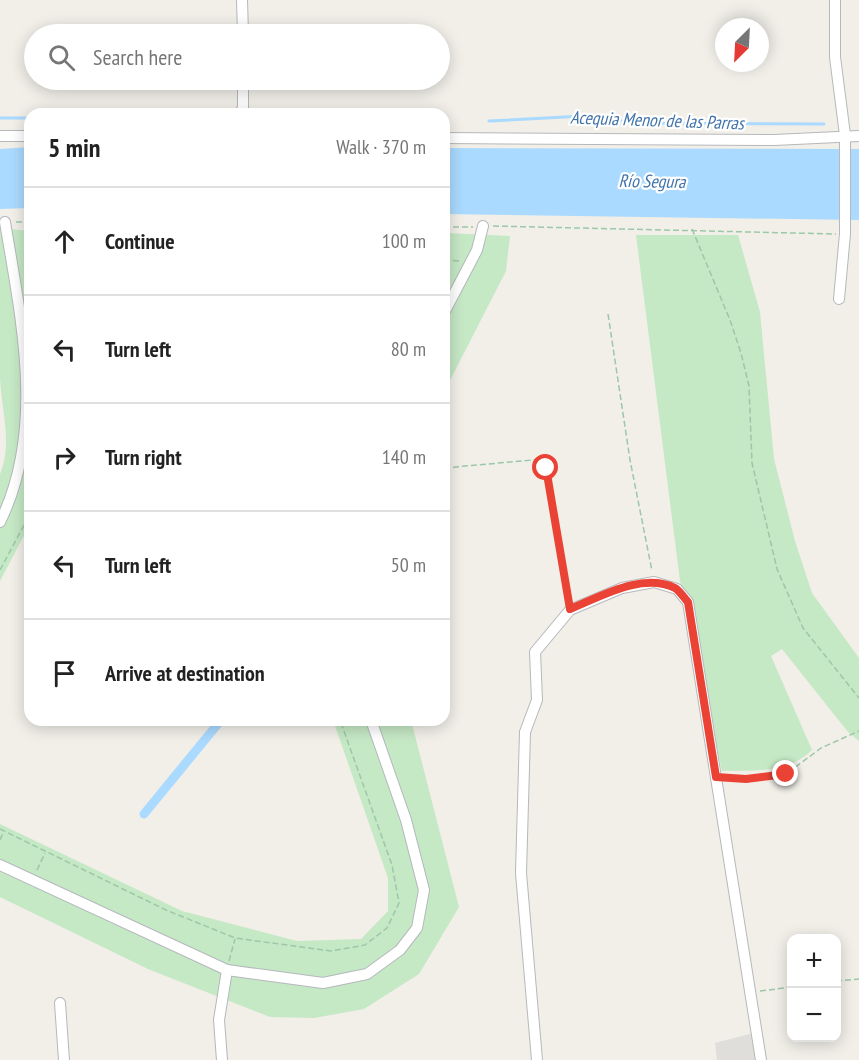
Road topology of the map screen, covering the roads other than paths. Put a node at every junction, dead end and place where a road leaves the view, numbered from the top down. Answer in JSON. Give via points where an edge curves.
{"nodes":[{"id":1,"x":242,"y":0,"type":"edge"},
{"id":2,"x":836,"y":0,"type":"edge"},
{"id":3,"x":243,"y":24,"type":"edge"},
{"id":4,"x":243,"y":90,"type":"edge"},
{"id":5,"x":243,"y":108,"type":"edge"},
{"id":6,"x":845,"y":135,"type":"junction"},
{"id":7,"x":0,"y":136,"type":"edge"},
{"id":8,"x":24,"y":136,"type":"edge"},
{"id":9,"x":859,"y":136,"type":"edge"},
{"id":10,"x":450,"y":138,"type":"edge"},
{"id":11,"x":6,"y":222,"type":"dead end"},
{"id":12,"x":483,"y":226,"type":"road end"},
{"id":13,"x":839,"y":299,"type":"dead end"},
{"id":14,"x":450,"y":302,"type":"edge"},
{"id":15,"x":24,"y":369,"type":"edge"},
{"id":16,"x":24,"y":429,"type":"edge"},
{"id":17,"x":0,"y":522,"type":"edge"},
{"id":18,"x":373,"y":726,"type":"edge"},
{"id":19,"x":0,"y":865,"type":"edge"},
{"id":20,"x":227,"y":970,"type":"junction"},
{"id":21,"x":60,"y":1003,"type":"dead end"},
{"id":22,"x":64,"y":1060,"type":"edge"},
{"id":23,"x":222,"y":1060,"type":"edge"},
{"id":24,"x":537,"y":1060,"type":"edge"},
{"id":25,"x":761,"y":1060,"type":"edge"}],
"edges":[{"from":1,"to":3,"type":"street"},
{"from":2,"to":6,"type":"street","via":[[835,57]]},
{"from":4,"to":5,"type":"street"},
{"from":6,"to":9,"type":"street"},
{"from":6,"to":10,"type":"street","via":[[774,140]]},
{"from":6,"to":13,"type":"street","via":[[845,234]]},
{"from":7,"to":8,"type":"street"},
{"from":11,"to":15,"type":"street","via":[[22,327]]},
{"from":12,"to":14,"type":"street","via":[[471,262]]},
{"from":16,"to":17,"type":"street","via":[[20,465]]},
{"from":18,"to":20,"type":"street","via":[[406,820],[424,890],[417,928],[400,950],[367,974],[323,983]]},
{"from":19,"to":20,"type":"street"},
{"from":20,"to":23,"type":"street","via":[[219,1020]]},
{"from":21,"to":22,"type":"street"},
{"from":24,"to":25,"type":"street","via":[[521,873],[525,732],[537,700],[536,651],[570,609],[622,588],[654,582],[677,589],[688,602]]}]}
